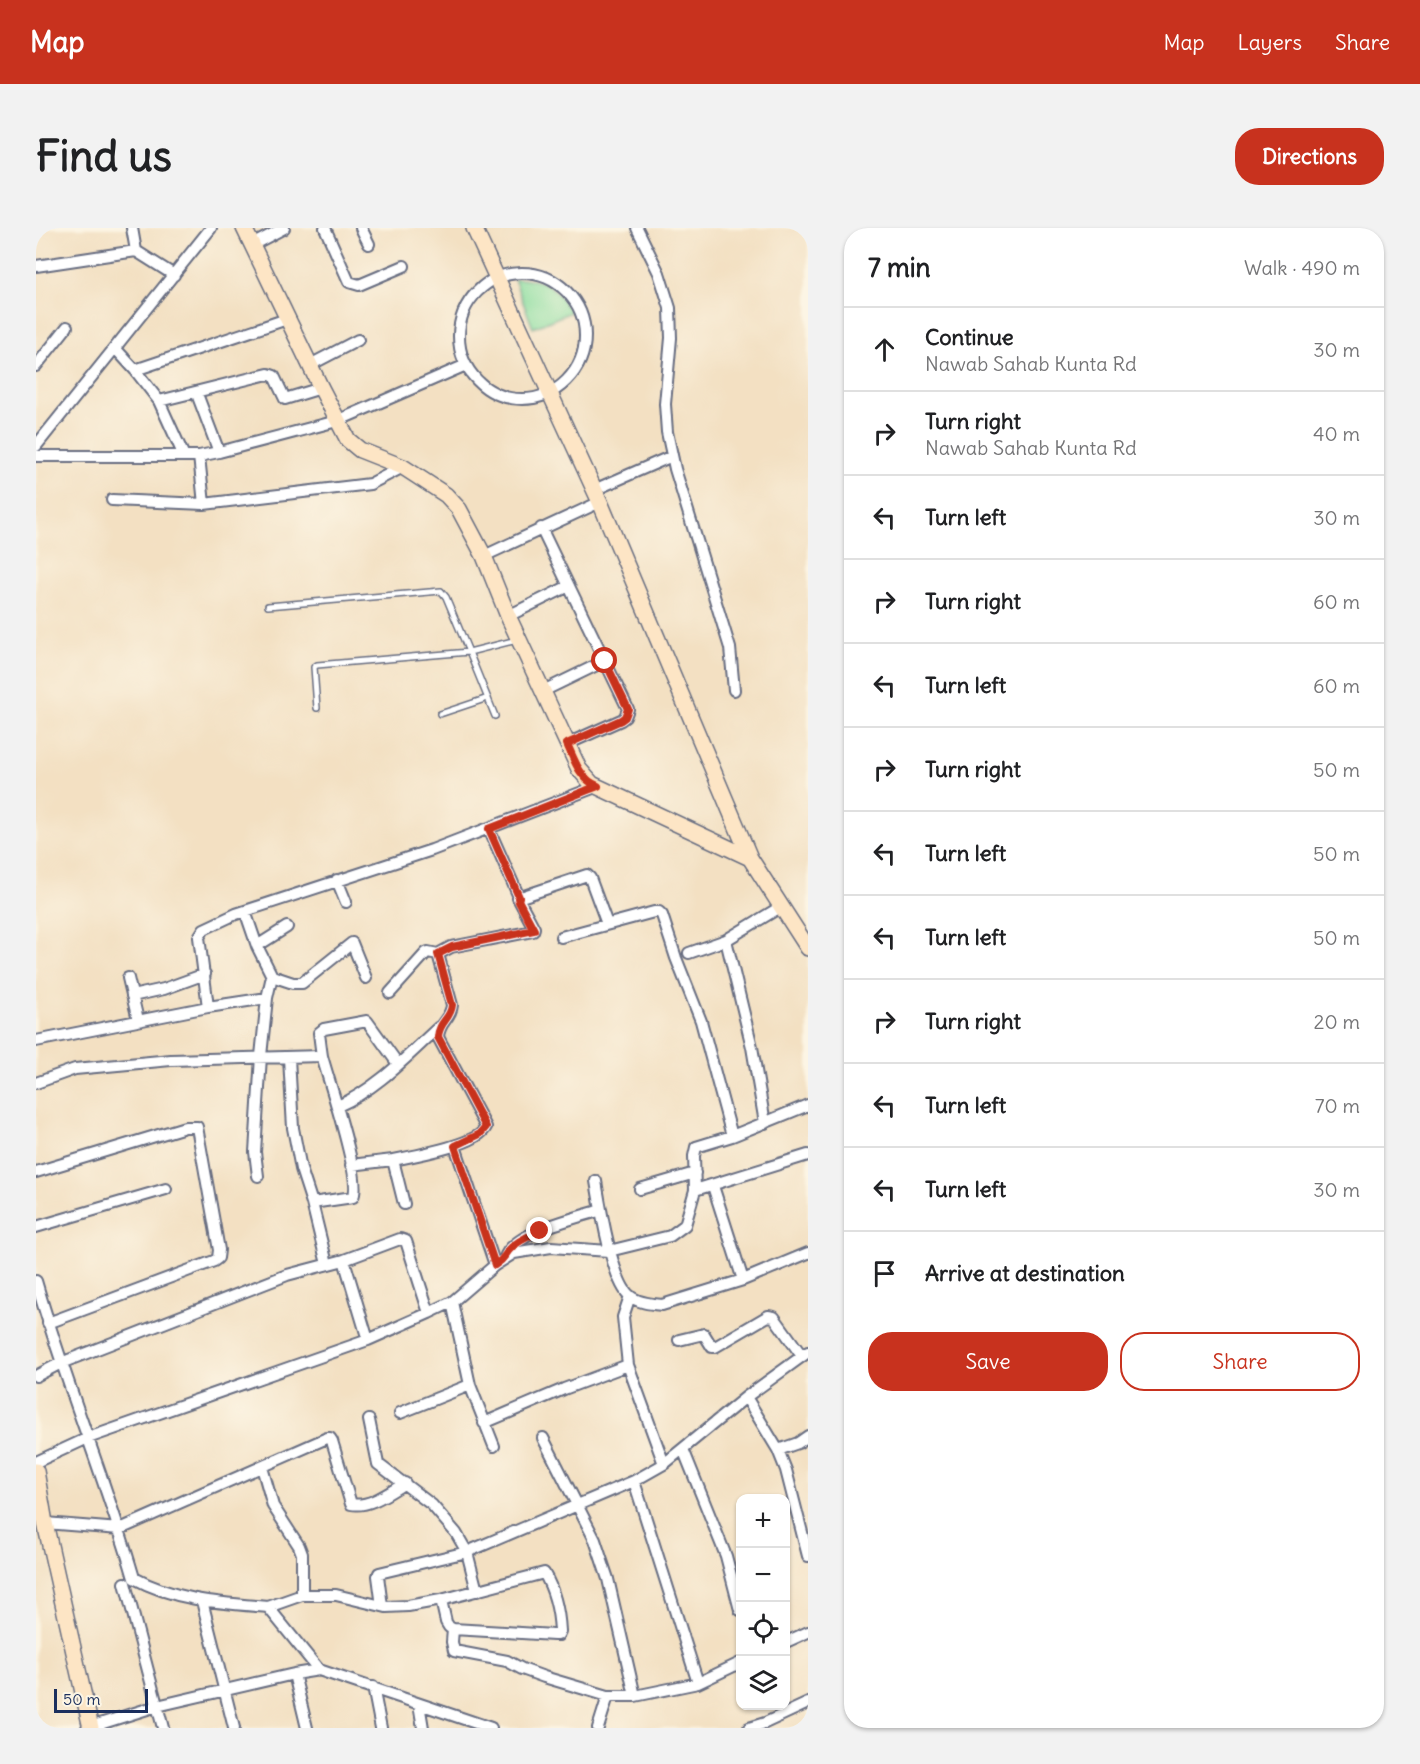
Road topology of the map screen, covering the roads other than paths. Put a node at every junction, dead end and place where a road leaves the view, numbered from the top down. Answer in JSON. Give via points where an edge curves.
{"nodes":[{"id":1,"x":132,"y":228,"type":"edge"},
{"id":2,"x":211,"y":228,"type":"edge"},
{"id":3,"x":244,"y":228,"type":"edge"},
{"id":4,"x":284,"y":228,"type":"edge"},
{"id":5,"x":325,"y":228,"type":"edge"},
{"id":6,"x":361,"y":228,"type":"edge"},
{"id":7,"x":474,"y":228,"type":"edge"},
{"id":8,"x":637,"y":228,"type":"edge"},
{"id":9,"x":369,"y":244,"type":"dead end"},
{"id":10,"x":252,"y":245,"type":"junction"},
{"id":11,"x":136,"y":251,"type":"junction"},
{"id":12,"x":36,"y":266,"type":"edge"},
{"id":13,"x":404,"y":266,"type":"dead end"},
{"id":14,"x":174,"y":274,"type":"junction"},
{"id":15,"x":497,"y":278,"type":"junction"},
{"id":16,"x":287,"y":319,"type":"junction"},
{"id":17,"x":67,"y":327,"type":"dead end"},
{"id":18,"x":358,"y":340,"type":"dead end"},
{"id":19,"x":115,"y":348,"type":"junction"},
{"id":20,"x":466,"y":364,"type":"junction"},
{"id":21,"x":310,"y":365,"type":"junction"},
{"id":22,"x":36,"y":366,"type":"edge"},
{"id":23,"x":135,"y":370,"type":"junction"},
{"id":24,"x":321,"y":388,"type":"junction"},
{"id":25,"x":549,"y":393,"type":"junction"},
{"id":26,"x":197,"y":394,"type":"junction"},
{"id":27,"x":159,"y":401,"type":"junction"},
{"id":28,"x":337,"y":421,"type":"junction"},
{"id":29,"x":36,"y":446,"type":"edge"},
{"id":30,"x":219,"y":452,"type":"junction"},
{"id":31,"x":36,"y":456,"type":"edge"},
{"id":32,"x":184,"y":456,"type":"junction"},
{"id":33,"x":199,"y":456,"type":"junction"},
{"id":34,"x":672,"y":456,"type":"junction"},
{"id":35,"x":403,"y":467,"type":"junction"},
{"id":36,"x":597,"y":496,"type":"junction"},
{"id":37,"x":112,"y":500,"type":"dead end"},
{"id":38,"x":204,"y":504,"type":"junction"},
{"id":39,"x":541,"y":528,"type":"junction"},
{"id":40,"x":484,"y":556,"type":"junction"},
{"id":41,"x":569,"y":586,"type":"junction"},
{"id":42,"x":268,"y":606,"type":"dead end"},
{"id":43,"x":508,"y":616,"type":"junction"},
{"id":44,"x":519,"y":640,"type":"junction"},
{"id":45,"x":469,"y":652,"type":"junction"},
{"id":46,"x":605,"y":661,"type":"junction"},
{"id":47,"x":734,"y":690,"type":"dead end"},
{"id":48,"x":543,"y":691,"type":"junction"},
{"id":49,"x":488,"y":698,"type":"junction"},
{"id":50,"x":317,"y":708,"type":"dead end"},
{"id":51,"x":440,"y":714,"type":"dead end"},
{"id":52,"x":495,"y":716,"type":"dead end"},
{"id":53,"x":567,"y":744,"type":"junction"},
{"id":54,"x":598,"y":786,"type":"junction"},
{"id":55,"x":489,"y":829,"type":"junction"},
{"id":56,"x":750,"y":858,"type":"junction"},
{"id":57,"x":337,"y":880,"type":"junction"},
{"id":58,"x":519,"y":897,"type":"junction"},
{"id":59,"x":346,"y":902,"type":"dead end"},
{"id":60,"x":782,"y":906,"type":"junction"},
{"id":61,"x":245,"y":911,"type":"junction"},
{"id":62,"x":607,"y":924,"type":"junction"},
{"id":63,"x":287,"y":927,"type":"dead end"},
{"id":64,"x":561,"y":937,"type":"dead end"},
{"id":65,"x":726,"y":940,"type":"junction"},
{"id":66,"x":257,"y":946,"type":"junction"},
{"id":67,"x":808,"y":948,"type":"edge"},
{"id":68,"x":689,"y":953,"type":"dead end"},
{"id":69,"x":438,"y":954,"type":"junction"},
{"id":70,"x":205,"y":974,"type":"junction"},
{"id":71,"x":272,"y":976,"type":"junction"},
{"id":72,"x":128,"y":978,"type":"dead end"},
{"id":73,"x":366,"y":978,"type":"dead end"},
{"id":74,"x":390,"y":993,"type":"dead end"},
{"id":75,"x":132,"y":996,"type":"junction"},
{"id":76,"x":267,"y":998,"type":"junction"},
{"id":77,"x":208,"y":1006,"type":"junction"},
{"id":78,"x":138,"y":1020,"type":"junction"},
{"id":79,"x":439,"y":1027,"type":"junction"},
{"id":80,"x":36,"y":1041,"type":"edge"},
{"id":81,"x":261,"y":1056,"type":"junction"},
{"id":82,"x":322,"y":1056,"type":"junction"},
{"id":83,"x":289,"y":1058,"type":"junction"},
{"id":84,"x":398,"y":1064,"type":"junction"},
{"id":85,"x":36,"y":1083,"type":"edge"},
{"id":86,"x":808,"y":1105,"type":"edge"},
{"id":87,"x":338,"y":1106,"type":"junction"},
{"id":88,"x":765,"y":1123,"type":"junction"},
{"id":89,"x":732,"y":1136,"type":"junction"},
{"id":90,"x":455,"y":1146,"type":"junction"},
{"id":91,"x":808,"y":1155,"type":"edge"},
{"id":92,"x":393,"y":1160,"type":"junction"},
{"id":93,"x":351,"y":1165,"type":"junction"},
{"id":94,"x":36,"y":1172,"type":"edge"},
{"id":95,"x":695,"y":1173,"type":"junction"},
{"id":96,"x":258,"y":1176,"type":"dead end"},
{"id":97,"x":596,"y":1180,"type":"dead end"},
{"id":98,"x":713,"y":1185,"type":"junction"},
{"id":99,"x":166,"y":1189,"type":"dead end"},
{"id":100,"x":640,"y":1189,"type":"dead end"},
{"id":101,"x":695,"y":1191,"type":"junction"},
{"id":102,"x":312,"y":1203,"type":"junction"},
{"id":103,"x":404,"y":1204,"type":"dead end"},
{"id":104,"x":601,"y":1210,"type":"junction"},
{"id":105,"x":36,"y":1227,"type":"edge"},
{"id":106,"x":609,"y":1251,"type":"junction"},
{"id":107,"x":808,"y":1253,"type":"edge"},
{"id":108,"x":344,"y":1260,"type":"junction"},
{"id":109,"x":500,"y":1262,"type":"junction"},
{"id":110,"x":327,"y":1264,"type":"junction"},
{"id":111,"x":743,"y":1280,"type":"junction"},
{"id":112,"x":36,"y":1281,"type":"edge"},
{"id":113,"x":630,"y":1296,"type":"junction"},
{"id":114,"x":452,"y":1302,"type":"junction"},
{"id":115,"x":429,"y":1313,"type":"junction"},
{"id":116,"x":48,"y":1323,"type":"junction"},
{"id":117,"x":368,"y":1340,"type":"junction"},
{"id":118,"x":679,"y":1340,"type":"dead end"},
{"id":119,"x":805,"y":1354,"type":"edge"},
{"id":120,"x":62,"y":1363,"type":"junction"},
{"id":121,"x":628,"y":1365,"type":"junction"},
{"id":122,"x":36,"y":1376,"type":"edge"},
{"id":123,"x":470,"y":1385,"type":"junction"},
{"id":124,"x":746,"y":1397,"type":"junction"},
{"id":125,"x":400,"y":1413,"type":"dead end"},
{"id":126,"x":369,"y":1420,"type":"dead end"},
{"id":127,"x":484,"y":1423,"type":"junction"},
{"id":128,"x":808,"y":1437,"type":"edge"},
{"id":129,"x":88,"y":1438,"type":"junction"},
{"id":130,"x":543,"y":1438,"type":"dead end"},
{"id":131,"x":494,"y":1446,"type":"dead end"},
{"id":132,"x":683,"y":1449,"type":"junction"},
{"id":133,"x":778,"y":1450,"type":"junction"},
{"id":134,"x":36,"y":1462,"type":"edge"},
{"id":135,"x":664,"y":1464,"type":"junction"},
{"id":136,"x":262,"y":1467,"type":"junction"},
{"id":137,"x":36,"y":1471,"type":"edge"},
{"id":138,"x":634,"y":1481,"type":"junction"},
{"id":139,"x":405,"y":1483,"type":"junction"},
{"id":140,"x":578,"y":1506,"type":"junction"},
{"id":141,"x":804,"y":1521,"type":"edge"},
{"id":142,"x":45,"y":1523,"type":"junction"},
{"id":143,"x":120,"y":1529,"type":"junction"},
{"id":144,"x":467,"y":1552,"type":"junction"},
{"id":145,"x":808,"y":1556,"type":"edge"},
{"id":146,"x":125,"y":1583,"type":"dead end"},
{"id":147,"x":477,"y":1591,"type":"junction"},
{"id":148,"x":302,"y":1595,"type":"junction"},
{"id":149,"x":441,"y":1600,"type":"junction"},
{"id":150,"x":202,"y":1601,"type":"junction"},
{"id":151,"x":739,"y":1602,"type":"edge"},
{"id":152,"x":382,"y":1606,"type":"junction"},
{"id":153,"x":268,"y":1607,"type":"junction"},
{"id":154,"x":453,"y":1629,"type":"junction"},
{"id":155,"x":808,"y":1632,"type":"edge"},
{"id":156,"x":790,"y":1640,"type":"edge"},
{"id":157,"x":736,"y":1665,"type":"edge"},
{"id":158,"x":319,"y":1670,"type":"junction"},
{"id":159,"x":294,"y":1674,"type":"junction"},
{"id":160,"x":698,"y":1683,"type":"junction"},
{"id":161,"x":373,"y":1688,"type":"junction"},
{"id":162,"x":224,"y":1692,"type":"junction"},
{"id":163,"x":608,"y":1696,"type":"junction"},
{"id":164,"x":635,"y":1696,"type":"junction"},
{"id":165,"x":808,"y":1703,"type":"edge"},
{"id":166,"x":419,"y":1704,"type":"junction"},
{"id":167,"x":157,"y":1706,"type":"junction"},
{"id":168,"x":90,"y":1728,"type":"edge"},
{"id":169,"x":163,"y":1728,"type":"edge"},
{"id":170,"x":234,"y":1728,"type":"edge"},
{"id":171,"x":307,"y":1728,"type":"edge"},
{"id":172,"x":381,"y":1728,"type":"edge"},
{"id":173,"x":423,"y":1728,"type":"edge"},
{"id":174,"x":491,"y":1728,"type":"edge"},
{"id":175,"x":598,"y":1728,"type":"edge"},
{"id":176,"x":749,"y":1728,"type":"edge"}],
"edges":[{"from":1,"to":11,"type":"street"},
{"from":2,"to":14,"type":"street"},
{"from":3,"to":10,"type":"street"},
{"from":4,"to":10,"type":"street"},
{"from":5,"to":13,"type":"street","via":[[349,282],[354,285]]},
{"from":6,"to":9,"type":"street"},
{"from":7,"to":15,"type":"street"},
{"from":8,"to":34,"type":"street","via":[[659,273],[670,308],[664,404]]},
{"from":10,"to":16,"type":"street"},
{"from":11,"to":12,"type":"street"},
{"from":11,"to":14,"type":"street"},
{"from":14,"to":19,"type":"street"},
{"from":15,"to":20,"type":"street","via":[[479,289],[460,324],[459,345]]},
{"from":15,"to":25,"type":"street"},
{"from":15,"to":25,"type":"street","via":[[518,273],[539,275],[559,285],[574,301],[583,321],[585,342],[579,363],[566,381]]},
{"from":16,"to":21,"type":"street"},
{"from":16,"to":23,"type":"street"},
{"from":17,"to":22,"type":"street"},
{"from":18,"to":21,"type":"street"},
{"from":19,"to":23,"type":"street"},
{"from":19,"to":29,"type":"street"},
{"from":20,"to":25,"type":"street","via":[[477,380],[493,392],[511,398]]},
{"from":20,"to":28,"type":"street"},
{"from":21,"to":24,"type":"street"},
{"from":23,"to":27,"type":"street"},
{"from":24,"to":26,"type":"street","via":[[285,399],[274,376],[268,375]]},
{"from":24,"to":28,"type":"street"},
{"from":25,"to":36,"type":"street"},
{"from":26,"to":27,"type":"street"},
{"from":26,"to":30,"type":"street"},
{"from":27,"to":32,"type":"street"},
{"from":28,"to":30,"type":"street"},
{"from":28,"to":35,"type":"street","via":[[354,446]]},
{"from":30,"to":33,"type":"street"},
{"from":31,"to":32,"type":"street"},
{"from":32,"to":33,"type":"street"},
{"from":33,"to":38,"type":"street"},
{"from":34,"to":36,"type":"street"},
{"from":34,"to":47,"type":"street","via":[[730,648]]},
{"from":35,"to":38,"type":"street","via":[[370,484]]},
{"from":35,"to":40,"type":"street","via":[[453,502]]},
{"from":36,"to":39,"type":"street"},
{"from":36,"to":56,"type":"street"},
{"from":37,"to":38,"type":"street"},
{"from":39,"to":40,"type":"street"},
{"from":39,"to":41,"type":"street"},
{"from":40,"to":43,"type":"street"},
{"from":41,"to":43,"type":"street"},
{"from":41,"to":46,"type":"street"},
{"from":42,"to":45,"type":"lane","via":[[441,591]]},
{"from":43,"to":44,"type":"street"},
{"from":44,"to":45,"type":"lane"},
{"from":44,"to":48,"type":"street"},
{"from":45,"to":49,"type":"lane"},
{"from":45,"to":50,"type":"lane","via":[[314,666]]},
{"from":46,"to":48,"type":"street"},
{"from":46,"to":53,"type":"street","via":[[627,714]]},
{"from":48,"to":53,"type":"street"},
{"from":49,"to":51,"type":"lane"},
{"from":49,"to":52,"type":"lane"},
{"from":53,"to":54,"type":"street","via":[[579,769]]},
{"from":54,"to":55,"type":"street"},
{"from":54,"to":56,"type":"street"},
{"from":55,"to":57,"type":"street"},
{"from":55,"to":58,"type":"street"},
{"from":56,"to":60,"type":"street"},
{"from":57,"to":59,"type":"street"},
{"from":57,"to":61,"type":"street"},
{"from":58,"to":62,"type":"street","via":[[589,876]]},
{"from":58,"to":69,"type":"street","via":[[533,931],[452,947]]},
{"from":60,"to":65,"type":"street"},
{"from":60,"to":67,"type":"street"},
{"from":61,"to":66,"type":"street"},
{"from":61,"to":70,"type":"street","via":[[199,934]]},
{"from":62,"to":64,"type":"street"},
{"from":62,"to":89,"type":"street","via":[[654,912],[662,915],[701,1021]]},
{"from":63,"to":66,"type":"street"},
{"from":65,"to":68,"type":"street"},
{"from":65,"to":88,"type":"street","via":[[752,1047]]},
{"from":66,"to":71,"type":"street"},
{"from":69,"to":74,"type":"street","via":[[426,953]]},
{"from":69,"to":79,"type":"street","via":[[452,1005],[452,1011]]},
{"from":70,"to":75,"type":"street"},
{"from":70,"to":77,"type":"street"},
{"from":71,"to":73,"type":"street","via":[[302,983],[352,943]]},
{"from":71,"to":76,"type":"street"},
{"from":72,"to":75,"type":"street"},
{"from":75,"to":78,"type":"street"},
{"from":76,"to":77,"type":"street"},
{"from":76,"to":81,"type":"street"},
{"from":77,"to":78,"type":"street"},
{"from":78,"to":80,"type":"street"},
{"from":79,"to":84,"type":"street"},
{"from":79,"to":90,"type":"street","via":[[440,1041],[486,1127]]},
{"from":81,"to":83,"type":"street"},
{"from":81,"to":85,"type":"street","via":[[75,1069]]},
{"from":81,"to":96,"type":"street","via":[[255,1152]]},
{"from":82,"to":83,"type":"street"},
{"from":82,"to":84,"type":"street","via":[[321,1030],[367,1021]]},
{"from":82,"to":87,"type":"street"},
{"from":83,"to":102,"type":"street","via":[[293,1128]]},
{"from":84,"to":87,"type":"street","via":[[354,1099]]},
{"from":86,"to":88,"type":"street"},
{"from":87,"to":93,"type":"street"},
{"from":88,"to":89,"type":"street"},
{"from":89,"to":95,"type":"street","via":[[696,1147]]},
{"from":90,"to":92,"type":"street"},
{"from":90,"to":109,"type":"street"},
{"from":91,"to":98,"type":"street"},
{"from":92,"to":93,"type":"street"},
{"from":92,"to":103,"type":"street"},
{"from":93,"to":102,"type":"street","via":[[355,1196]]},
{"from":94,"to":116,"type":"street","via":[[185,1127],[197,1127],[219,1250],[214,1261]]},
{"from":95,"to":100,"type":"street"},
{"from":95,"to":101,"type":"street"},
{"from":97,"to":104,"type":"street"},
{"from":98,"to":101,"type":"street"},
{"from":98,"to":111,"type":"street"},
{"from":99,"to":105,"type":"street"},
{"from":101,"to":106,"type":"street","via":[[685,1225],[678,1231]]},
{"from":102,"to":110,"type":"street"},
{"from":104,"to":106,"type":"street"},
{"from":104,"to":109,"type":"street","via":[[520,1240]]},
{"from":106,"to":109,"type":"street","via":[[551,1247],[514,1254]]},
{"from":106,"to":113,"type":"street"},
{"from":107,"to":111,"type":"street"},
{"from":108,"to":110,"type":"street"},
{"from":108,"to":115,"type":"street","via":[[404,1239]]},
{"from":108,"to":117,"type":"street"},
{"from":109,"to":114,"type":"street"},
{"from":110,"to":120,"type":"street","via":[[286,1275]]},
{"from":111,"to":113,"type":"street","via":[[662,1305]]},
{"from":112,"to":116,"type":"street"},
{"from":113,"to":121,"type":"street","via":[[623,1317]]},
{"from":114,"to":115,"type":"street"},
{"from":114,"to":123,"type":"street"},
{"from":115,"to":117,"type":"street"},
{"from":116,"to":120,"type":"street"},
{"from":117,"to":129,"type":"street"},
{"from":118,"to":119,"type":"street","via":[[704,1334],[715,1347],[768,1316],[774,1317]]},
{"from":119,"to":124,"type":"street"},
{"from":120,"to":122,"type":"street"},
{"from":120,"to":129,"type":"street"},
{"from":121,"to":127,"type":"street"},
{"from":121,"to":135,"type":"street"},
{"from":123,"to":125,"type":"street"},
{"from":123,"to":127,"type":"street"},
{"from":124,"to":132,"type":"street"},
{"from":124,"to":133,"type":"street"},
{"from":126,"to":139,"type":"street","via":[[378,1464]]},
{"from":127,"to":131,"type":"street"},
{"from":128,"to":133,"type":"street"},
{"from":129,"to":134,"type":"street"},
{"from":129,"to":143,"type":"street"},
{"from":130,"to":140,"type":"street"},
{"from":132,"to":135,"type":"street"},
{"from":132,"to":151,"type":"street","via":[[726,1556]]},
{"from":133,"to":141,"type":"street"},
{"from":135,"to":138,"type":"street"},
{"from":136,"to":139,"type":"street","via":[[330,1438],[351,1504],[376,1500]]},
{"from":136,"to":143,"type":"street"},
{"from":136,"to":148,"type":"street","via":[[273,1506],[302,1554]]},
{"from":137,"to":142,"type":"street"},
{"from":138,"to":140,"type":"street"},
{"from":138,"to":160,"type":"street"},
{"from":139,"to":144,"type":"street","via":[[432,1505]]},
{"from":140,"to":144,"type":"street"},
{"from":140,"to":164,"type":"street","via":[[608,1579]]},
{"from":141,"to":145,"type":"street"},
{"from":142,"to":143,"type":"street"},
{"from":142,"to":168,"type":"street"},
{"from":143,"to":150,"type":"street","via":[[134,1578],[151,1587]]},
{"from":144,"to":147,"type":"street"},
{"from":144,"to":152,"type":"street","via":[[379,1573]]},
{"from":146,"to":167,"type":"street"},
{"from":147,"to":149,"type":"street"},
{"from":147,"to":154,"type":"street","via":[[544,1573],[556,1608],[558,1635]]},
{"from":148,"to":152,"type":"street","via":[[336,1595]]},
{"from":148,"to":153,"type":"street"},
{"from":149,"to":152,"type":"street"},
{"from":149,"to":154,"type":"street","via":[[446,1622]]},
{"from":150,"to":153,"type":"street"},
{"from":150,"to":162,"type":"street"},
{"from":153,"to":158,"type":"street"},
{"from":154,"to":163,"type":"street","via":[[454,1651],[507,1661],[544,1677]]},
{"from":155,"to":156,"type":"street"},
{"from":157,"to":160,"type":"street"},
{"from":158,"to":159,"type":"street"},
{"from":158,"to":161,"type":"street"},
{"from":159,"to":162,"type":"street"},
{"from":159,"to":171,"type":"street"},
{"from":160,"to":164,"type":"street"},
{"from":161,"to":166,"type":"street"},
{"from":161,"to":172,"type":"street"},
{"from":162,"to":167,"type":"street"},
{"from":162,"to":170,"type":"street"},
{"from":163,"to":164,"type":"street"},
{"from":163,"to":175,"type":"street"},
{"from":165,"to":176,"type":"street"},
{"from":166,"to":173,"type":"street"},
{"from":166,"to":174,"type":"street"},
{"from":167,"to":168,"type":"street"},
{"from":167,"to":169,"type":"street"}]}
